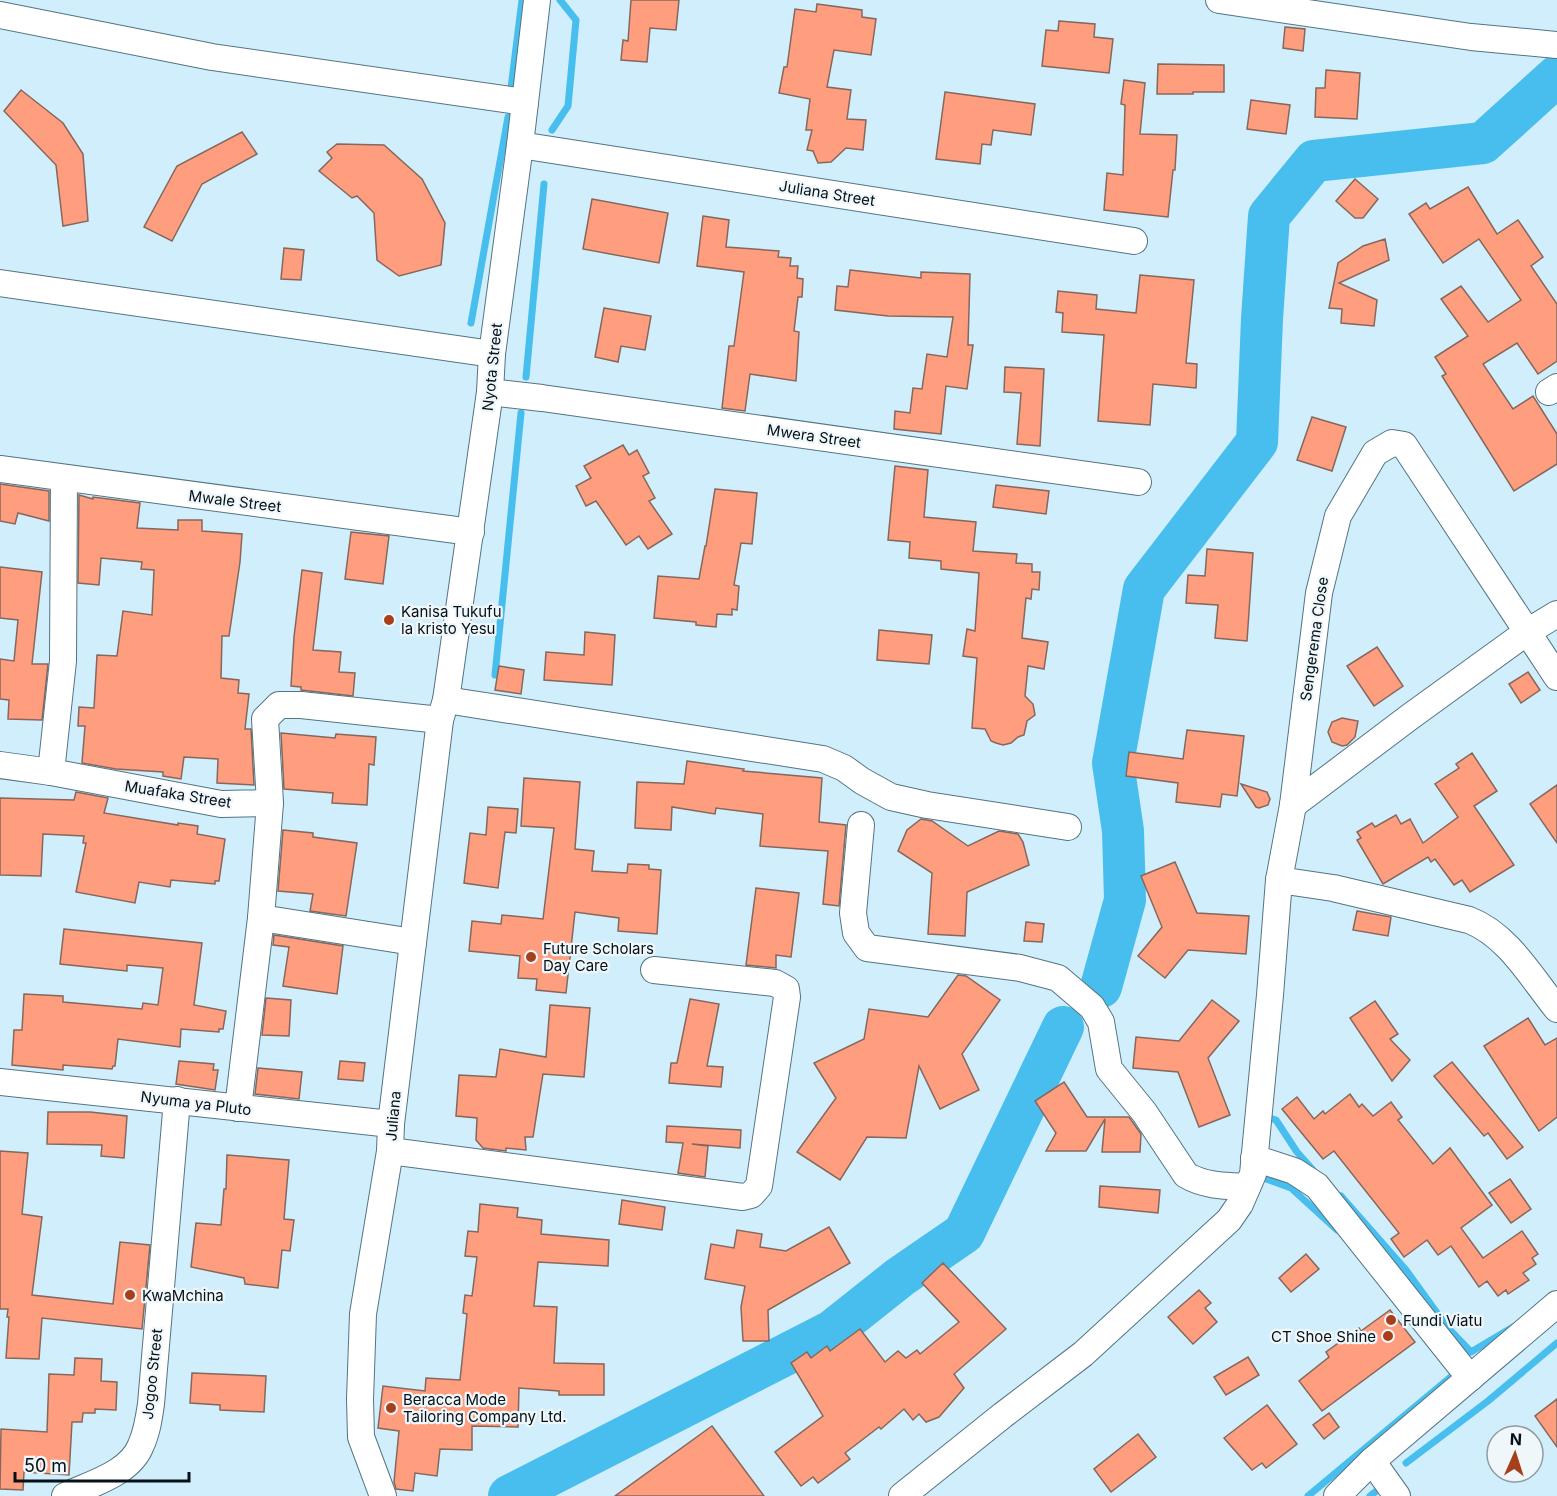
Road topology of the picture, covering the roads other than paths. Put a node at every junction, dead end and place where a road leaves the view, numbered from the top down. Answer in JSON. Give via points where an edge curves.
{"nodes":[{"id":1,"x":537,"y":0,"type":"edge"},
{"id":2,"x":1219,"y":0,"type":"edge"},
{"id":3,"x":0,"y":15,"type":"edge"},
{"id":4,"x":1557,"y":45,"type":"edge"},
{"id":5,"x":525,"y":102,"type":"junction"},
{"id":6,"x":520,"y":145,"type":"junction"},
{"id":7,"x":1134,"y":241,"type":"dead end"},
{"id":8,"x":0,"y":283,"type":"edge"},
{"id":9,"x":492,"y":354,"type":"junction"},
{"id":10,"x":490,"y":392,"type":"junction"},
{"id":11,"x":0,"y":469,"type":"edge"},
{"id":12,"x":64,"y":478,"type":"junction"},
{"id":13,"x":1138,"y":482,"type":"dead end"},
{"id":14,"x":471,"y":532,"type":"junction"},
{"id":15,"x":1557,"y":614,"type":"edge"},
{"id":16,"x":1527,"y":632,"type":"junction"},
{"id":17,"x":1557,"y":677,"type":"edge"},
{"id":18,"x":442,"y":717,"type":"junction"},
{"id":19,"x":0,"y":765,"type":"edge"},
{"id":20,"x":51,"y":772,"type":"junction"},
{"id":21,"x":270,"y":803,"type":"junction"},
{"id":22,"x":1293,"y":805,"type":"junction"},
{"id":23,"x":861,"y":825,"type":"dead end"},
{"id":24,"x":1068,"y":826,"type":"dead end"},
{"id":25,"x":1279,"y":880,"type":"junction"},
{"id":26,"x":261,"y":918,"type":"junction"},
{"id":27,"x":413,"y":942,"type":"junction"},
{"id":28,"x":654,"y":970,"type":"dead end"},
{"id":29,"x":1557,"y":1010,"type":"edge"},
{"id":30,"x":0,"y":1082,"type":"edge"},
{"id":31,"x":177,"y":1100,"type":"junction"},
{"id":32,"x":238,"y":1108,"type":"junction"},
{"id":33,"x":391,"y":1124,"type":"junction"},
{"id":34,"x":390,"y":1151,"type":"junction"},
{"id":35,"x":1254,"y":1158,"type":"junction"},
{"id":36,"x":1247,"y":1187,"type":"junction"},
{"id":37,"x":1557,"y":1304,"type":"edge"},
{"id":38,"x":1470,"y":1378,"type":"junction"},
{"id":39,"x":1372,"y":1461,"type":"junction"},
{"id":40,"x":64,"y":1496,"type":"edge"},
{"id":41,"x":383,"y":1496,"type":"edge"},
{"id":42,"x":902,"y":1496,"type":"edge"},
{"id":43,"x":1337,"y":1496,"type":"edge"},
{"id":44,"x":1397,"y":1496,"type":"edge"}],
"edges":[{"from":1,"to":5,"type":"street","name":"Nyota Street"},
{"from":2,"to":4,"type":"street","via":[[1471,37]]},
{"from":3,"to":5,"type":"street","via":[[212,57]]},
{"from":5,"to":6,"type":"street","name":"Nyota Street"},
{"from":6,"to":7,"type":"street","name":"Juliana Street"},
{"from":6,"to":9,"type":"street","name":"Nyota Street"},
{"from":8,"to":9,"type":"street"},
{"from":9,"to":10,"type":"street","name":"Nyota Street"},
{"from":10,"to":13,"type":"street","name":"Mwera Street"},
{"from":10,"to":14,"type":"street","name":"Nyota Street"},
{"from":11,"to":12,"type":"street","name":"Mwale Street"},
{"from":12,"to":14,"type":"street","name":"Mwale Street"},
{"from":12,"to":20,"type":"street","via":[[63,661]]},
{"from":14,"to":18,"type":"street","name":"Nyota Street"},
{"from":15,"to":16,"type":"street"},
{"from":16,"to":17,"type":"street","name":"Sengerema Close"},
{"from":16,"to":22,"type":"street"},
{"from":16,"to":22,"type":"street","name":"Sengerema Close","via":[[1404,445],[1392,443],[1375,453],[1338,516],[1319,593]]},
{"from":18,"to":21,"type":"street","via":[[279,705],[265,719]]},
{"from":18,"to":24,"type":"street","via":[[823,759],[891,797]]},
{"from":18,"to":27,"type":"street","name":"Juliana"},
{"from":19,"to":20,"type":"street","name":"Muafaka Street"},
{"from":20,"to":21,"type":"street","name":"Muafaka Street","via":[[221,804]]},
{"from":21,"to":26,"type":"street"},
{"from":22,"to":25,"type":"street","name":"Sengerema Close"},
{"from":23,"to":36,"type":"street","via":[[853,913],[856,933],[867,948],[1020,968],[1058,978],[1092,1007],[1101,1022],[1109,1069],[1144,1112],[1186,1175],[1210,1185]]},
{"from":25,"to":29,"type":"street","via":[[1333,888],[1484,926],[1501,939]]},
{"from":25,"to":35,"type":"street","name":"Sengerema Close"},
{"from":26,"to":27,"type":"street"},
{"from":26,"to":32,"type":"street"},
{"from":27,"to":33,"type":"street","name":"Juliana"},
{"from":28,"to":34,"type":"street","via":[[775,982],[786,989],[759,1186],[751,1195]]},
{"from":30,"to":31,"type":"street","name":"Nyuma ya Pluto"},
{"from":31,"to":32,"type":"street","name":"Nyuma ya Pluto"},
{"from":31,"to":40,"type":"street","name":"Jogoo Street","via":[[151,1404],[141,1448],[122,1469]]},
{"from":32,"to":33,"type":"street","name":"Nyuma ya Pluto"},
{"from":33,"to":34,"type":"street","name":"Juliana"},
{"from":34,"to":41,"type":"street","name":"Juliana","via":[[363,1314],[360,1399],[361,1437]]},
{"from":35,"to":36,"type":"street","name":"Sengerema Close"},
{"from":35,"to":38,"type":"street","via":[[1294,1171],[1317,1186]]},
{"from":36,"to":42,"type":"street","name":"Sengerema Close","via":[[1229,1220],[1083,1354]]},
{"from":37,"to":38,"type":"street"},
{"from":38,"to":39,"type":"street"},
{"from":39,"to":43,"type":"street"},
{"from":39,"to":44,"type":"street"}]}
